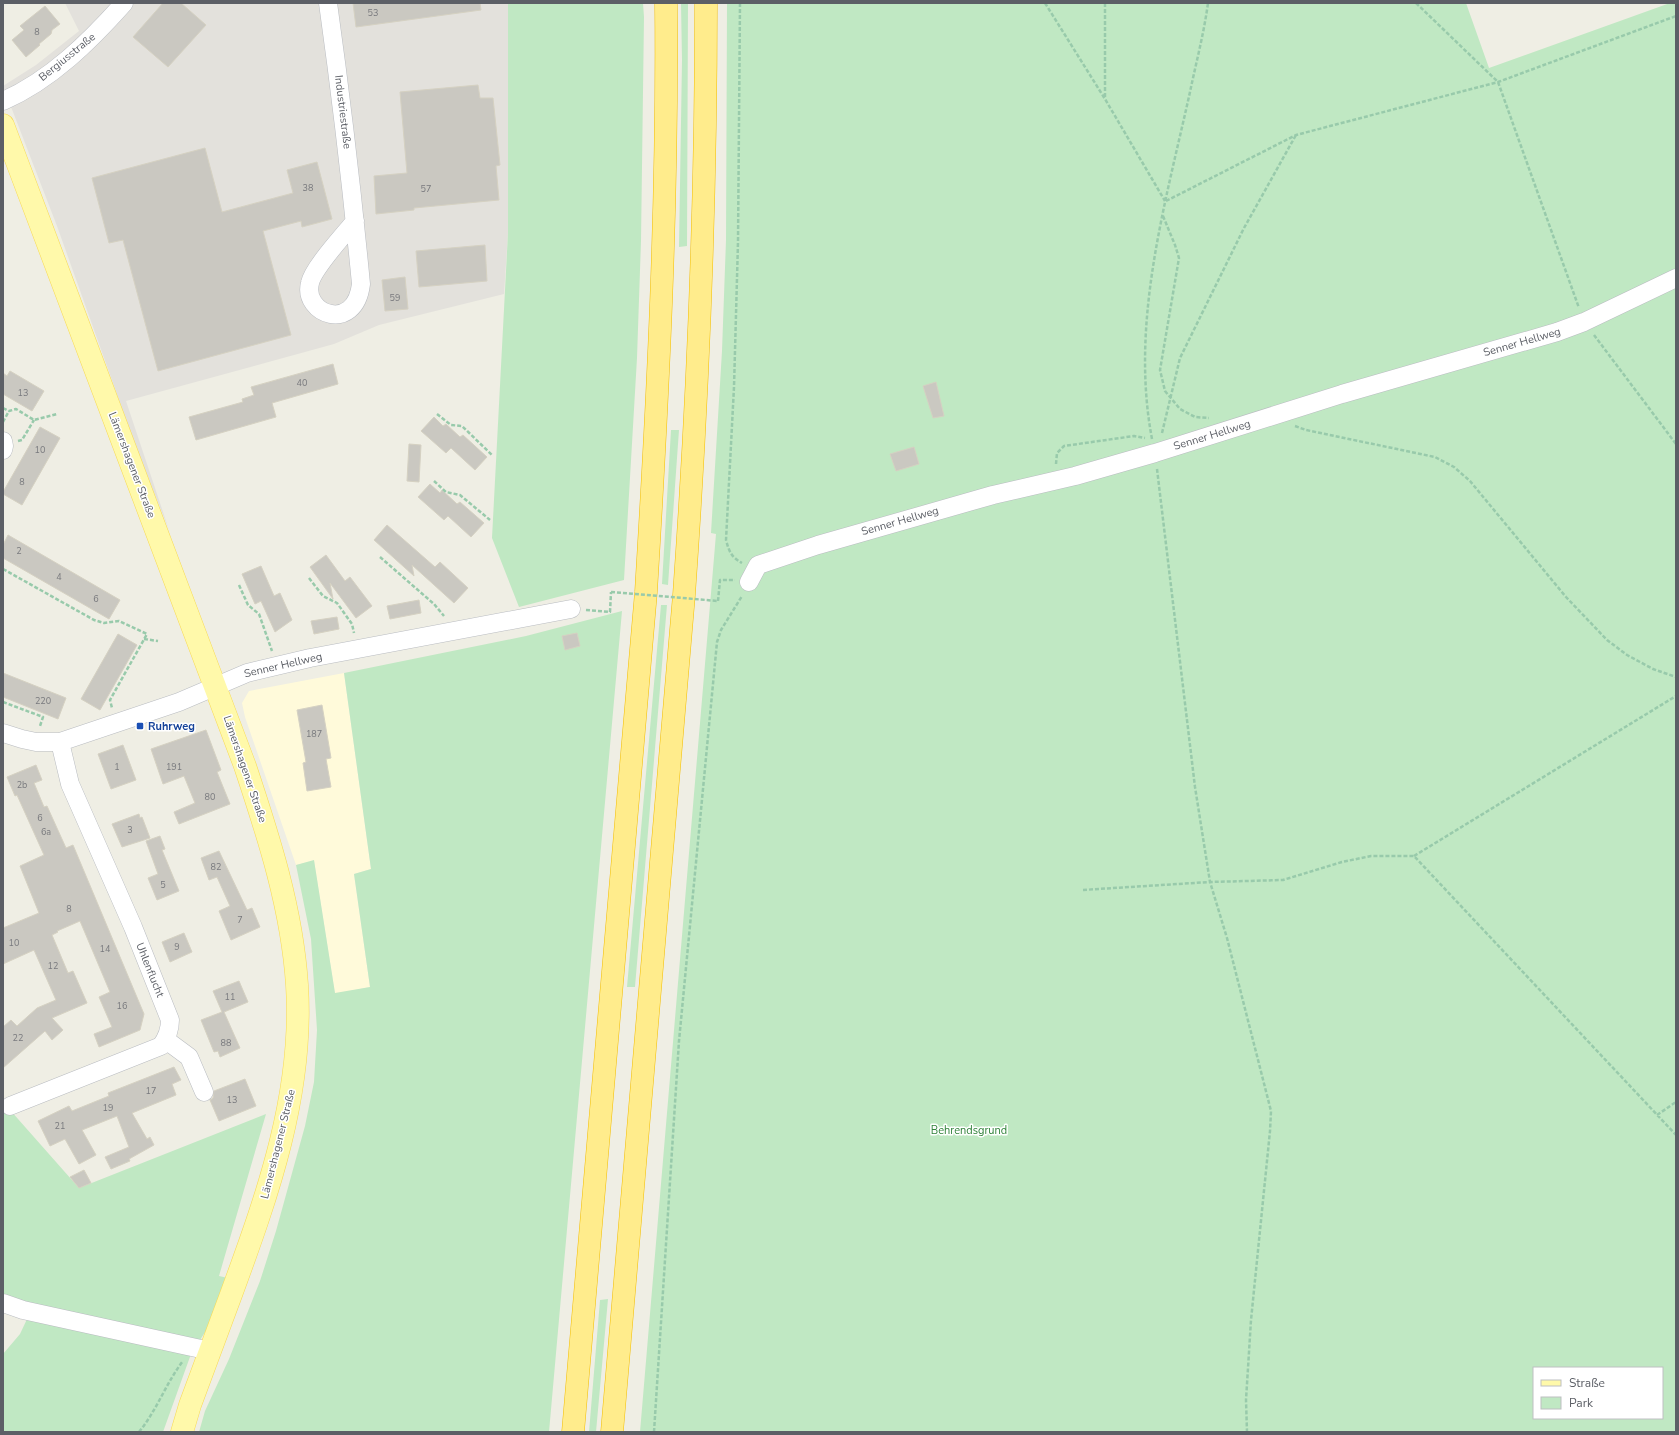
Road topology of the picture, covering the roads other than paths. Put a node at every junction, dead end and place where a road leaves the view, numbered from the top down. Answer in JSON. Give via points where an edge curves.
{"nodes":[{"id":1,"x":124,"y":3,"type":"edge"},
{"id":2,"x":328,"y":3,"type":"edge"},
{"id":3,"x":666,"y":3,"type":"edge"},
{"id":4,"x":706,"y":3,"type":"edge"},
{"id":5,"x":3,"y":101,"type":"edge"},
{"id":6,"x":3,"y":125,"type":"edge"},
{"id":7,"x":355,"y":221,"type":"junction"},
{"id":8,"x":1676,"y":278,"type":"edge"},
{"id":9,"x":750,"y":582,"type":"road end"},
{"id":10,"x":571,"y":608,"type":"dead end"},
{"id":11,"x":215,"y":685,"type":"junction"},
{"id":12,"x":3,"y":733,"type":"edge"},
{"id":13,"x":60,"y":742,"type":"junction"},
{"id":14,"x":166,"y":1040,"type":"junction"},
{"id":15,"x":204,"y":1092,"type":"dead end"},
{"id":16,"x":10,"y":1106,"type":"dead end"},
{"id":17,"x":3,"y":1303,"type":"edge"},
{"id":18,"x":201,"y":1350,"type":"junction"},
{"id":19,"x":182,"y":1432,"type":"edge"},
{"id":20,"x":573,"y":1432,"type":"edge"},
{"id":21,"x":612,"y":1432,"type":"edge"}],
"edges":[{"from":1,"to":5,"type":"street","name":"Bergiusstraße","via":[[99,30],[48,74]]},
{"from":2,"to":7,"type":"street","name":"Industriestraße","via":[[347,140]]},
{"from":3,"to":20,"type":"highway","via":[[665,211],[652,495]]},
{"from":4,"to":21,"type":"highway","via":[[703,257],[693,466]]},
{"from":6,"to":11,"type":"main road","name":"Lämershagener Straße"},
{"from":7,"to":7,"type":"street","name":"Industriestraße","via":[[310,282],[310,298],[322,311],[331,315],[348,312],[360,292]]},
{"from":8,"to":9,"type":"street","name":"Senner Hellweg","via":[[1584,322],[1557,332],[1153,446],[1059,480],[993,495],[818,545],[758,565]]},
{"from":10,"to":11,"type":"street","name":"Senner Hellweg","via":[[277,666],[247,673]]},
{"from":11,"to":13,"type":"street","name":"Senner Hellweg","via":[[179,702]]},
{"from":11,"to":18,"type":"main road","name":"Lämershagener Straße","via":[[260,811],[283,891],[294,948],[298,1017],[295,1070],[279,1150],[265,1199]]},
{"from":12,"to":13,"type":"street","name":"Senner Hellweg","via":[[36,742]]},
{"from":13,"to":14,"type":"street","name":"Uhlenflucht","via":[[70,784],[170,1020]]},
{"from":14,"to":15,"type":"street","via":[[189,1057]]},
{"from":14,"to":16,"type":"street","via":[[161,1046]]},
{"from":17,"to":18,"type":"street","via":[[23,1310]]},
{"from":18,"to":19,"type":"main road","name":"Lämershagener Straße"}]}
